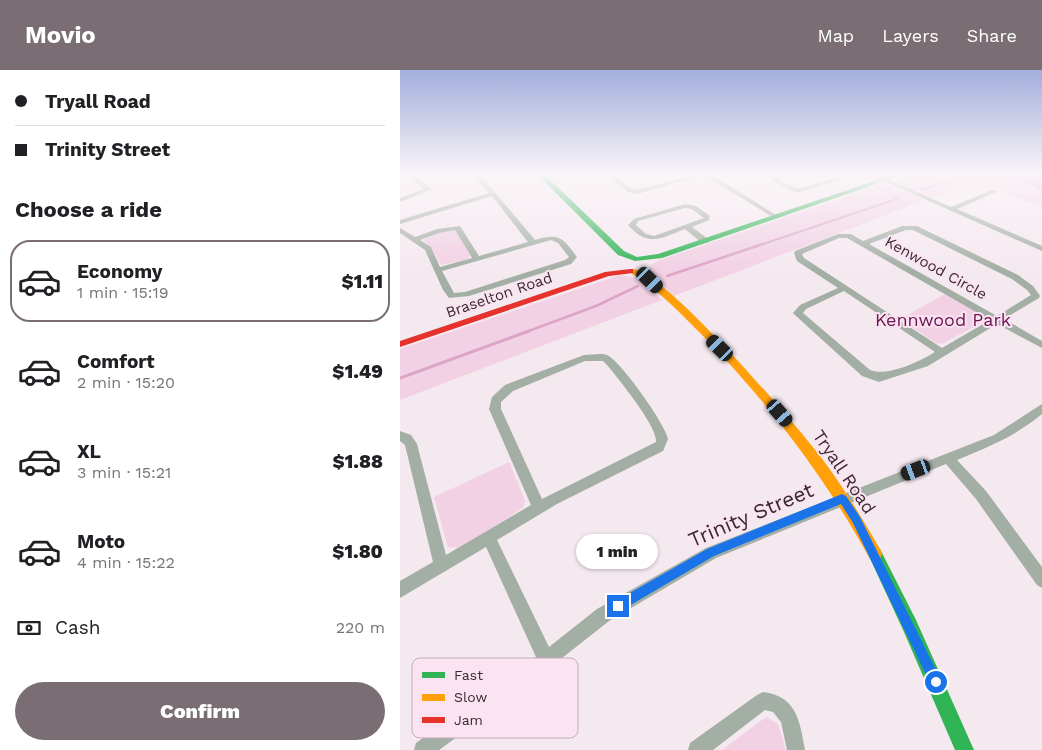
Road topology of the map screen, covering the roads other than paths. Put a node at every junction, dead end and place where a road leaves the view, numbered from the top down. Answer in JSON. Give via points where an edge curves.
{"nodes":[{"id":1,"x":451,"y":207,"type":"edge"},
{"id":2,"x":503,"y":207,"type":"edge"},
{"id":3,"x":574,"y":207,"type":"edge"},
{"id":4,"x":682,"y":207,"type":"edge"},
{"id":5,"x":692,"y":207,"type":"edge"},
{"id":6,"x":759,"y":207,"type":"edge"},
{"id":7,"x":807,"y":207,"type":"edge"},
{"id":8,"x":946,"y":207,"type":"edge"},
{"id":9,"x":956,"y":207,"type":"edge"},
{"id":10,"x":951,"y":209,"type":"junction"},
{"id":11,"x":776,"y":217,"type":"junction"},
{"id":12,"x":400,"y":222,"type":"edge"},
{"id":13,"x":687,"y":227,"type":"junction"},
{"id":14,"x":400,"y":230,"type":"edge"},
{"id":15,"x":415,"y":240,"type":"junction"},
{"id":16,"x":704,"y":241,"type":"junction"},
{"id":17,"x":532,"y":242,"type":"junction"},
{"id":18,"x":863,"y":244,"type":"junction"},
{"id":19,"x":1042,"y":249,"type":"edge"},
{"id":20,"x":477,"y":259,"type":"junction"},
{"id":21,"x":633,"y":264,"type":"junction"},
{"id":22,"x":438,"y":270,"type":"junction"},
{"id":23,"x":844,"y":288,"type":"junction"},
{"id":24,"x":1000,"y":318,"type":"junction"},
{"id":25,"x":1042,"y":339,"type":"edge"},
{"id":26,"x":400,"y":344,"type":"edge"},
{"id":27,"x":1042,"y":345,"type":"edge"},
{"id":28,"x":942,"y":352,"type":"junction"},
{"id":29,"x":1042,"y":408,"type":"edge"},
{"id":30,"x":400,"y":436,"type":"edge"},
{"id":31,"x":948,"y":458,"type":"junction"},
{"id":32,"x":842,"y":499,"type":"junction"},
{"id":33,"x":539,"y":508,"type":"junction"},
{"id":34,"x":489,"y":538,"type":"junction"},
{"id":35,"x":441,"y":566,"type":"junction"},
{"id":36,"x":1042,"y":580,"type":"edge"},
{"id":37,"x":400,"y":590,"type":"edge"},
{"id":38,"x":546,"y":658,"type":"edge"},
{"id":39,"x":547,"y":658,"type":"edge"},
{"id":40,"x":439,"y":738,"type":"edge"},
{"id":41,"x":423,"y":750,"type":"edge"},
{"id":42,"x":697,"y":750,"type":"edge"},
{"id":43,"x":796,"y":750,"type":"edge"},
{"id":44,"x":965,"y":750,"type":"edge"}],
"edges":[{"from":1,"to":12,"type":"street"},
{"from":2,"to":17,"type":"street"},
{"from":3,"to":21,"type":"street","name":"Tryall Road"},
{"from":4,"to":13,"type":"street","via":[[632,224],[650,238]]},
{"from":5,"to":13,"type":"street","via":[[708,217],[704,222]]},
{"from":6,"to":11,"type":"street"},
{"from":7,"to":11,"type":"street","name":"Braselton Road"},
{"from":8,"to":10,"type":"street"},
{"from":9,"to":10,"type":"street"},
{"from":10,"to":19,"type":"street"},
{"from":11,"to":16,"type":"street","name":"Braselton Road"},
{"from":13,"to":16,"type":"street"},
{"from":14,"to":15,"type":"street"},
{"from":15,"to":20,"type":"street","via":[[457,228]]},
{"from":15,"to":22,"type":"street","via":[[428,249]]},
{"from":16,"to":21,"type":"street","name":"Braselton Road"},
{"from":17,"to":20,"type":"street"},
{"from":17,"to":22,"type":"street","via":[[559,239],[573,258],[457,296],[449,295]]},
{"from":18,"to":23,"type":"street","name":"Kenwood Circle","via":[[848,236],[840,236],[798,253],[800,259]]},
{"from":18,"to":24,"type":"street","name":"Kenwood Circle"},
{"from":18,"to":24,"type":"street","via":[[912,228],[1015,277],[1036,296]]},
{"from":20,"to":22,"type":"street"},
{"from":21,"to":26,"type":"street","name":"Braselton Road"},
{"from":21,"to":32,"type":"street","name":"Tryall Road","via":[[733,361],[785,418]]},
{"from":23,"to":28,"type":"street","name":"Kenwood Circle"},
{"from":23,"to":28,"type":"street","via":[[803,306],[798,313],[870,376],[884,377],[917,366]]},
{"from":24,"to":25,"type":"street"},
{"from":24,"to":27,"type":"street"},
{"from":24,"to":28,"type":"street","name":"Kenwood Circle"},
{"from":29,"to":31,"type":"street","name":"Trinity Street","via":[[1005,434]]},
{"from":30,"to":35,"type":"street","via":[[411,444]]},
{"from":31,"to":32,"type":"street","name":"Trinity Street"},
{"from":31,"to":36,"type":"street","via":[[981,495]]},
{"from":32,"to":39,"type":"street","name":"Trinity Street","via":[[710,553],[603,615]]},
{"from":32,"to":44,"type":"street","name":"Tryall Road","via":[[857,520],[919,646]]},
{"from":33,"to":33,"type":"street","via":[[495,409],[496,400],[510,388],[584,358],[605,358],[642,404],[660,433],[661,444],[652,453]]},
{"from":33,"to":34,"type":"street"},
{"from":34,"to":35,"type":"street"},
{"from":34,"to":38,"type":"street"},
{"from":35,"to":37,"type":"street"},
{"from":40,"to":41,"type":"street","name":"Trinity Street"},
{"from":42,"to":43,"type":"street","via":[[763,701],[774,701],[780,705],[787,716]]}]}
